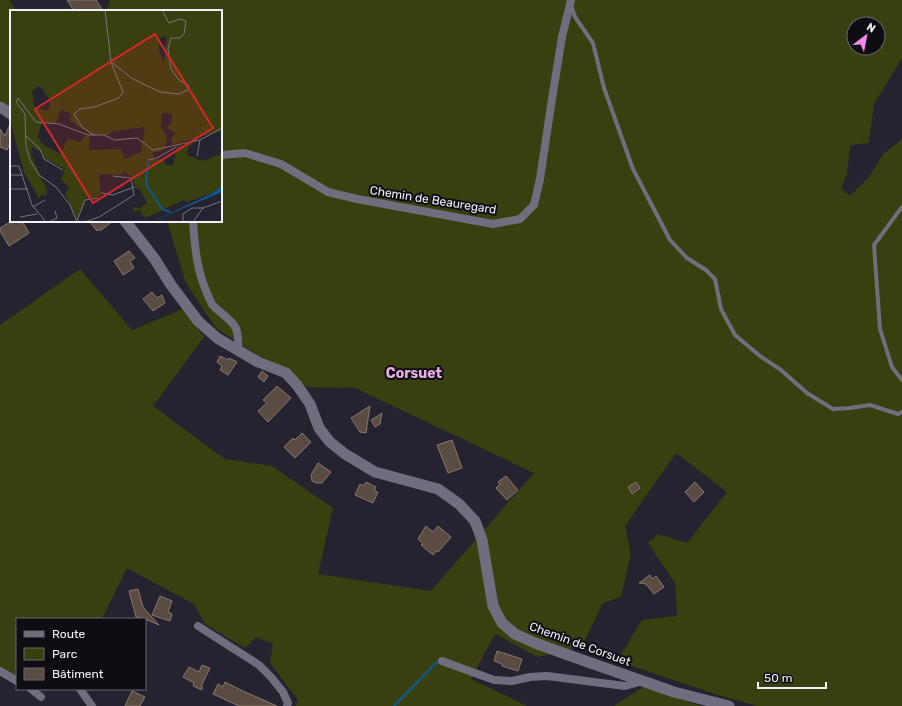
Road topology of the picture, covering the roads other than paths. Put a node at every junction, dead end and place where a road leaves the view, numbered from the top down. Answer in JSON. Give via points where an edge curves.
{"nodes":[{"id":1,"x":570,"y":1,"type":"edge"},
{"id":2,"x":0,"y":108,"type":"edge"},
{"id":3,"x":10,"y":113,"type":"edge"},
{"id":4,"x":222,"y":155,"type":"edge"},
{"id":5,"x":902,"y":207,"type":"edge"},
{"id":6,"x":126,"y":222,"type":"edge"},
{"id":7,"x":193,"y":222,"type":"edge"},
{"id":8,"x":238,"y":350,"type":"junction"},
{"id":9,"x":902,"y":380,"type":"edge"},
{"id":10,"x":902,"y":412,"type":"edge"},
{"id":11,"x":198,"y":626,"type":"dead end"},
{"id":12,"x":442,"y":661,"type":"dead end"},
{"id":13,"x":0,"y":671,"type":"edge"},
{"id":14,"x":16,"y":680,"type":"edge"},
{"id":15,"x":643,"y":681,"type":"junction"},
{"id":16,"x":32,"y":690,"type":"edge"},
{"id":17,"x":81,"y":690,"type":"edge"},
{"id":18,"x":41,"y":697,"type":"dead end"},
{"id":19,"x":288,"y":704,"type":"edge"},
{"id":20,"x":92,"y":706,"type":"edge"},
{"id":21,"x":729,"y":706,"type":"edge"}],
"edges":[{"from":1,"to":4,"type":"street","name":"Chemin de Beauregard","via":[[540,179],[534,205],[520,219],[493,224],[357,199],[328,192],[281,164],[245,153]]},
{"from":1,"to":10,"type":"lane","via":[[575,17],[594,43],[604,88],[633,169],[670,240],[687,258],[715,279],[721,309],[735,335],[806,393],[832,409],[870,405],[898,414]]},
{"from":2,"to":3,"type":"street"},
{"from":5,"to":9,"type":"lane","via":[[874,245],[880,329],[892,367]]},
{"from":6,"to":8,"type":"street","name":"Chemin de Corsuet","via":[[198,321],[217,338]]},
{"from":7,"to":8,"type":"street","via":[[195,254],[202,283],[212,305],[232,322],[238,333]]},
{"from":8,"to":15,"type":"street","name":"Chemin de Corsuet","via":[[266,366],[286,373],[310,404],[320,428],[330,442],[345,454],[375,472],[438,489],[459,504],[474,521],[482,540],[493,606],[502,623],[515,634]]},
{"from":11,"to":19,"type":"street","via":[[259,665],[283,692]]},
{"from":12,"to":15,"type":"street","via":[[494,680],[512,681],[547,676],[625,686]]},
{"from":13,"to":14,"type":"street"},
{"from":15,"to":21,"type":"street","name":"Chemin de Corsuet"},
{"from":16,"to":18,"type":"street"},
{"from":17,"to":20,"type":"street"}]}
